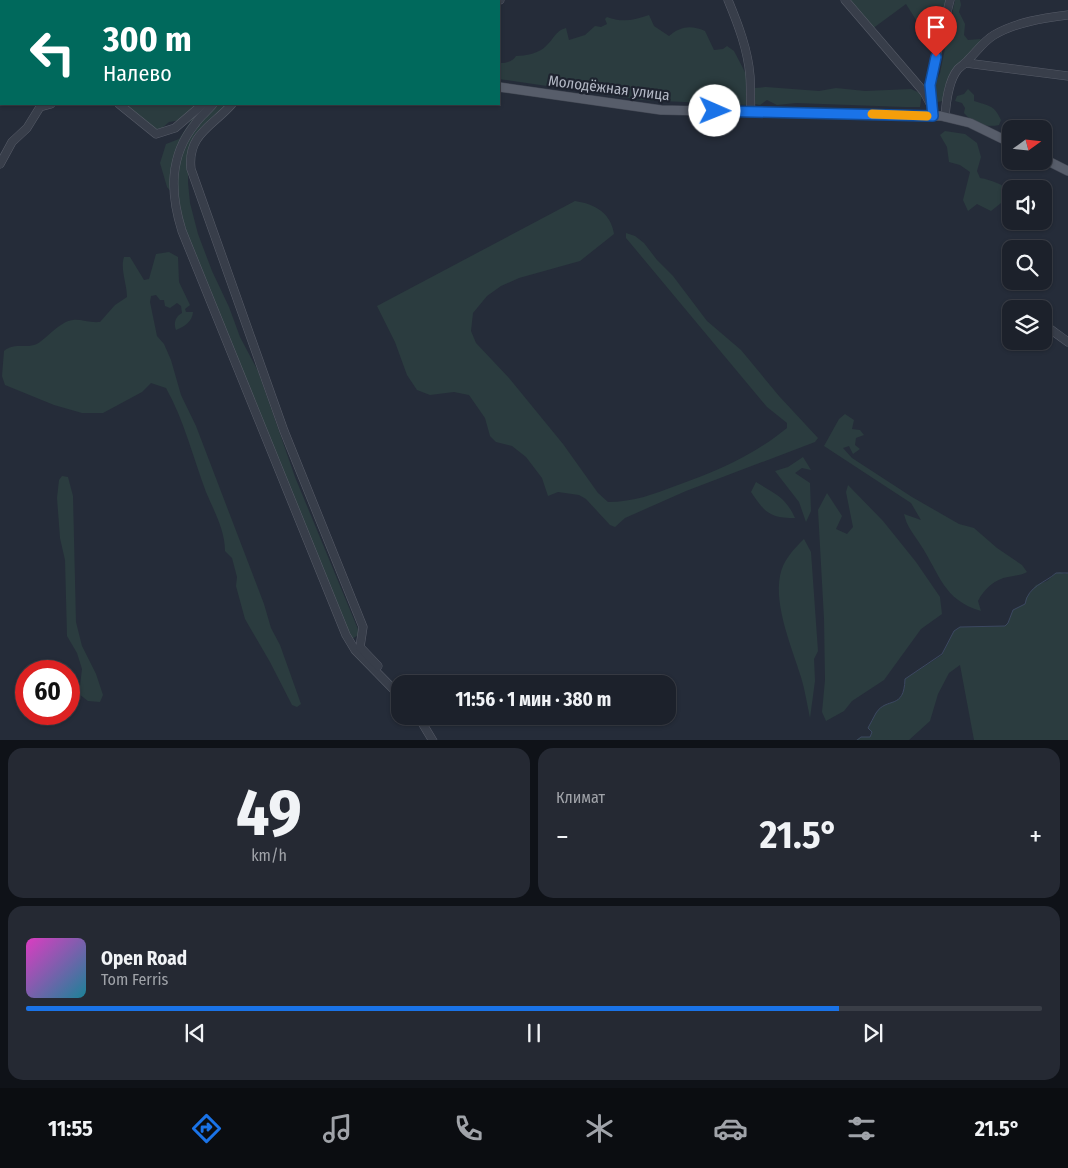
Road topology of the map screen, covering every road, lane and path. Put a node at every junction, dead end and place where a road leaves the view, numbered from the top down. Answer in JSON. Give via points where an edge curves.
{"nodes":[{"id":1,"x":728,"y":0,"type":"edge"},
{"id":2,"x":845,"y":0,"type":"edge"},
{"id":3,"x":950,"y":0,"type":"edge"},
{"id":4,"x":1068,"y":15,"type":"edge"},
{"id":5,"x":966,"y":63,"type":"junction"},
{"id":6,"x":1068,"y":76,"type":"edge"},
{"id":7,"x":500,"y":87,"type":"edge"},
{"id":8,"x":47,"y":105,"type":"edge"},
{"id":9,"x":120,"y":105,"type":"edge"},
{"id":10,"x":202,"y":105,"type":"edge"},
{"id":11,"x":212,"y":105,"type":"edge"},
{"id":12,"x":231,"y":105,"type":"edge"},
{"id":13,"x":933,"y":111,"type":"junction"},
{"id":14,"x":751,"y":112,"type":"junction"},
{"id":15,"x":945,"y":117,"type":"junction"},
{"id":16,"x":1002,"y":139,"type":"edge"},
{"id":17,"x":1052,"y":163,"type":"edge"},
{"id":18,"x":0,"y":164,"type":"edge"},
{"id":19,"x":1068,"y":170,"type":"edge"},
{"id":20,"x":1052,"y":330,"type":"edge"},
{"id":21,"x":1068,"y":342,"type":"edge"},
{"id":22,"x":391,"y":687,"type":"joint"},
{"id":23,"x":424,"y":725,"type":"edge"},
{"id":24,"x":433,"y":740,"type":"edge"}],
"edges":[{"from":1,"to":14,"type":"street","via":[[740,27],[748,63]]},
{"from":2,"to":13,"type":"street","via":[[924,92]]},
{"from":3,"to":13,"type":"street","via":[[930,85]]},
{"from":4,"to":5,"type":"street","via":[[1030,21],[994,35]]},
{"from":5,"to":6,"type":"street"},
{"from":5,"to":15,"type":"street","via":[[957,70],[952,81]]},
{"from":7,"to":14,"type":"main road","name":"Молодёжная улица","via":[[661,110]]},
{"from":8,"to":18,"type":"street","via":[[40,107],[27,128],[12,142]]},
{"from":9,"to":10,"type":"street","via":[[156,134],[175,128]]},
{"from":11,"to":22,"type":"street","via":[[195,123],[178,154],[172,190],[175,211],[342,627],[356,650]]},
{"from":12,"to":22,"type":"street","via":[[206,127],[194,143],[190,158],[194,181],[284,431],[363,627],[360,647],[386,676]]},
{"from":13,"to":14,"type":"main road","name":"Молодёжная улица"},
{"from":13,"to":15,"type":"main road","name":"Молодёжная улица"},
{"from":15,"to":16,"type":"main road","name":"Молодёжная улица","via":[[970,123]]},
{"from":17,"to":19,"type":"main road"},
{"from":20,"to":21,"type":"street"},
{"from":23,"to":24,"type":"street"}]}
